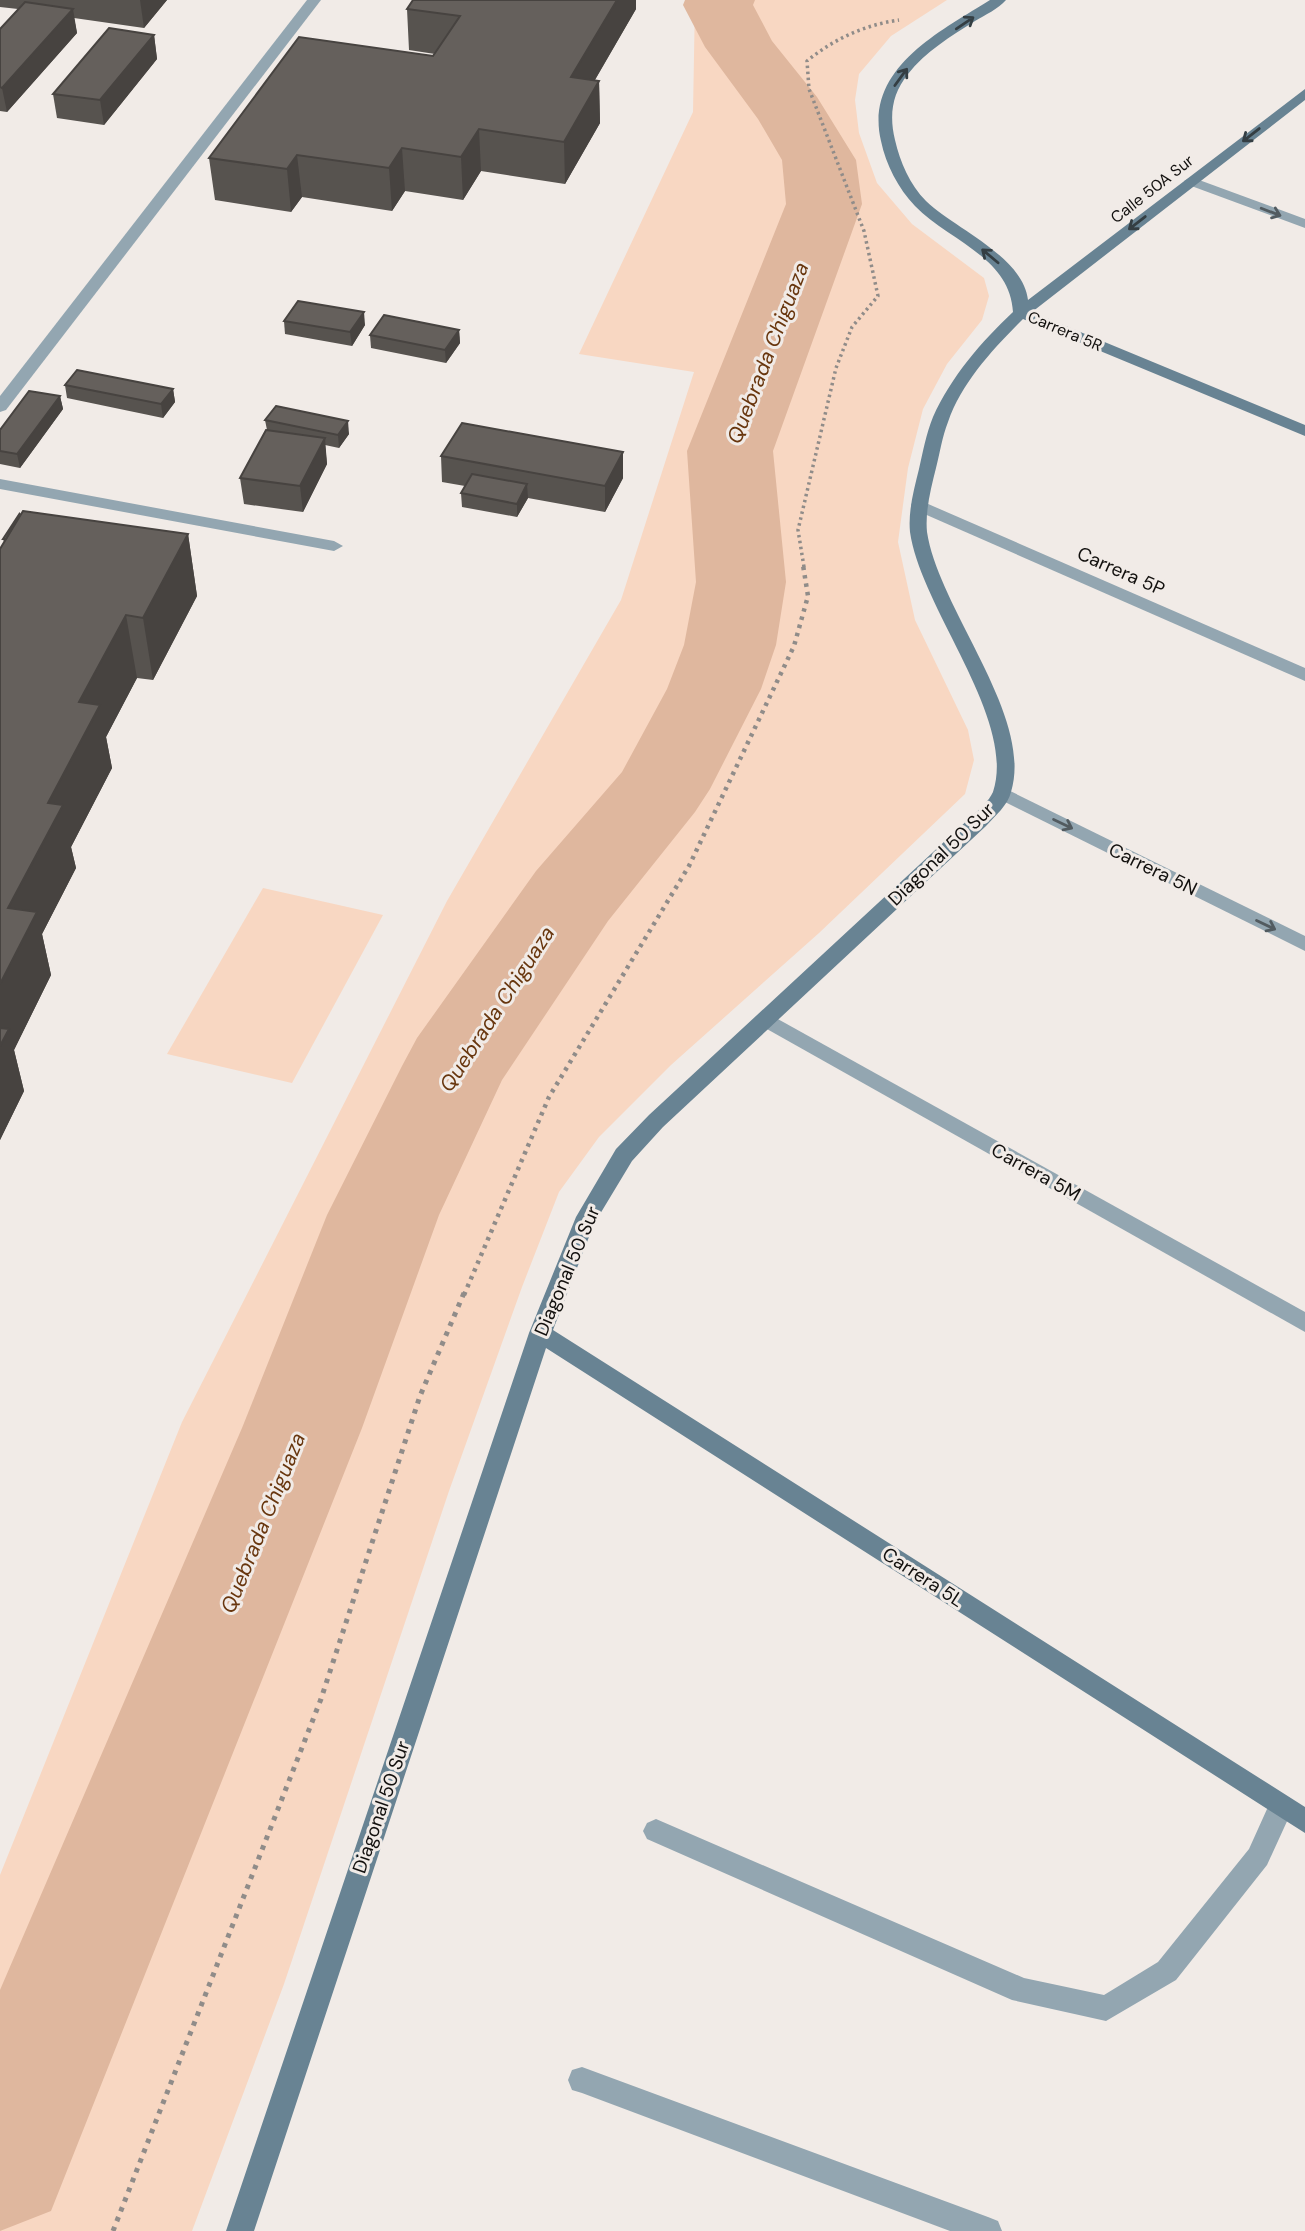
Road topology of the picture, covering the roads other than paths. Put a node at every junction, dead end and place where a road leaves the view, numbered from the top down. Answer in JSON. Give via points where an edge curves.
{"nodes":[{"id":1,"x":314,"y":0,"type":"edge"},
{"id":2,"x":999,"y":0,"type":"edge"},
{"id":3,"x":1305,"y":93,"type":"edge"},
{"id":4,"x":1191,"y":181,"type":"junction"},
{"id":5,"x":1305,"y":225,"type":"edge"},
{"id":6,"x":1021,"y":313,"type":"junction"},
{"id":7,"x":0,"y":407,"type":"edge"},
{"id":8,"x":1305,"y":431,"type":"edge"},
{"id":9,"x":0,"y":484,"type":"edge"},
{"id":10,"x":919,"y":505,"type":"junction"},
{"id":11,"x":334,"y":546,"type":"dead end"},
{"id":12,"x":1305,"y":675,"type":"edge"},
{"id":13,"x":1002,"y":793,"type":"junction"},
{"id":14,"x":1305,"y":944,"type":"edge"},
{"id":15,"x":767,"y":1020,"type":"junction"},
{"id":16,"x":1305,"y":1323,"type":"edge"},
{"id":17,"x":540,"y":1334,"type":"junction"},
{"id":18,"x":1281,"y":1806,"type":"junction"},
{"id":19,"x":1305,"y":1821,"type":"edge"},
{"id":20,"x":656,"y":1831,"type":"dead end"},
{"id":21,"x":582,"y":2080,"type":"dead end"},
{"id":22,"x":240,"y":2231,"type":"edge"},
{"id":23,"x":988,"y":2231,"type":"edge"}],
"edges":[{"from":1,"to":7,"type":"street"},
{"from":6,"to":2,"type":"main road","name":"Carrera 5R","one_way":true,"via":[[1020,293],[1010,276],[922,205],[907,187],[884,127],[886,102],[897,80],[930,46]]},
{"from":3,"to":4,"type":"main road","name":"Calle 50A Sur","one_way":true},
{"from":4,"to":5,"type":"street","one_way":true},
{"from":4,"to":6,"type":"main road","name":"Calle 50A Sur","one_way":true},
{"from":6,"to":8,"type":"main road","name":"Carrera 5R"},
{"from":6,"to":10,"type":"main road","name":"Diagonal 50 Sur","via":[[991,342],[954,394],[937,429]]},
{"from":9,"to":11,"type":"street"},
{"from":10,"to":12,"type":"street","name":"Carrera 5P"},
{"from":10,"to":13,"type":"main road","name":"Diagonal 50 Sur","via":[[919,532],[936,590],[999,731],[1004,750]]},
{"from":13,"to":14,"type":"street","name":"Carrera 5N","one_way":true},
{"from":13,"to":15,"type":"main road","name":"Diagonal 50 Sur","via":[[979,821]]},
{"from":15,"to":16,"type":"street","name":"Carrera 5M"},
{"from":15,"to":17,"type":"main road","name":"Diagonal 50 Sur","via":[[624,1156],[584,1223]]},
{"from":17,"to":18,"type":"main road","name":"Carrera 5L"},
{"from":17,"to":22,"type":"main road","name":"Diagonal 50 Sur"},
{"from":18,"to":19,"type":"main road","name":"Carrera 5L"},
{"from":18,"to":20,"type":"street","via":[[1258,1857],[1167,1971],[1105,2008],[1022,1991]]},
{"from":21,"to":23,"type":"street"}]}
